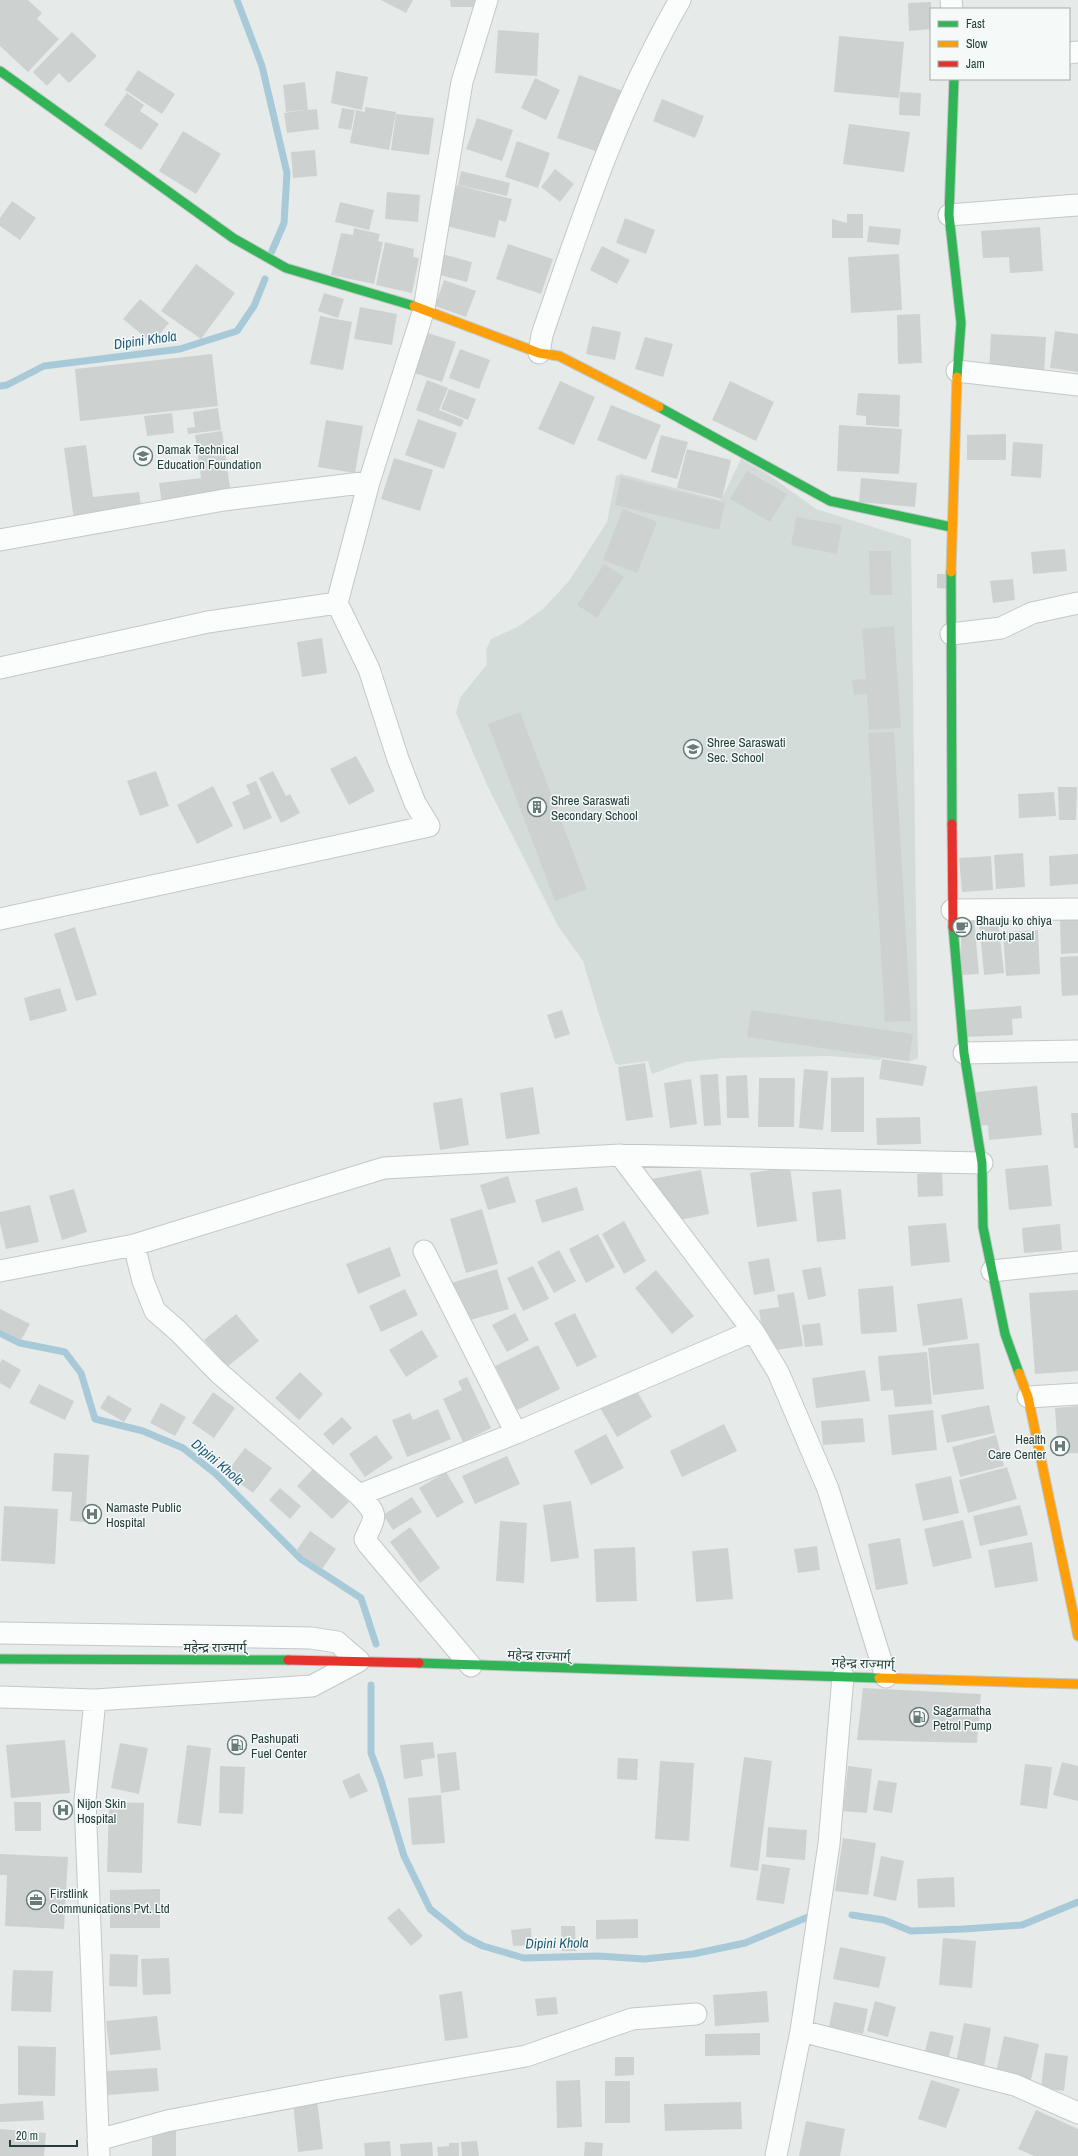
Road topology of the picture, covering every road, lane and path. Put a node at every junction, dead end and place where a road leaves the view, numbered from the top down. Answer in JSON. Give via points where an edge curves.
{"nodes":[{"id":1,"x":487,"y":0,"type":"edge"},
{"id":2,"x":680,"y":0,"type":"edge"},
{"id":3,"x":0,"y":71,"type":"edge"},
{"id":4,"x":954,"y":80,"type":"edge"},
{"id":5,"x":1078,"y":205,"type":"edge"},
{"id":6,"x":949,"y":216,"type":"junction"},
{"id":7,"x":424,"y":309,"type":"junction"},
{"id":8,"x":539,"y":353,"type":"junction"},
{"id":9,"x":956,"y":371,"type":"junction"},
{"id":10,"x":1078,"y":385,"type":"edge"},
{"id":11,"x":369,"y":482,"type":"junction"},
{"id":12,"x":951,"y":527,"type":"junction"},
{"id":13,"x":0,"y":540,"type":"edge"},
{"id":14,"x":337,"y":603,"type":"junction"},
{"id":15,"x":1078,"y":603,"type":"edge"},
{"id":16,"x":951,"y":634,"type":"junction"},
{"id":17,"x":0,"y":668,"type":"edge"},
{"id":18,"x":1078,"y":909,"type":"edge"},
{"id":19,"x":952,"y":910,"type":"junction"},
{"id":20,"x":0,"y":919,"type":"edge"},
{"id":21,"x":1078,"y":1051,"type":"edge"},
{"id":22,"x":964,"y":1053,"type":"junction"},
{"id":23,"x":620,"y":1155,"type":"junction"},
{"id":24,"x":982,"y":1163,"type":"junction"},
{"id":25,"x":134,"y":1245,"type":"junction"},
{"id":26,"x":424,"y":1251,"type":"dead end"},
{"id":27,"x":1078,"y":1262,"type":"edge"},
{"id":28,"x":0,"y":1271,"type":"edge"},
{"id":29,"x":992,"y":1271,"type":"junction"},
{"id":30,"x":753,"y":1331,"type":"junction"},
{"id":31,"x":1078,"y":1394,"type":"edge"},
{"id":32,"x":1028,"y":1397,"type":"junction"},
{"id":33,"x":516,"y":1433,"type":"junction"},
{"id":34,"x":359,"y":1495,"type":"junction"},
{"id":35,"x":0,"y":1633,"type":"edge"},
{"id":36,"x":1078,"y":1636,"type":"edge"},
{"id":37,"x":0,"y":1659,"type":"edge"},
{"id":38,"x":359,"y":1661,"type":"junction"},
{"id":39,"x":472,"y":1666,"type":"junction"},
{"id":40,"x":844,"y":1676,"type":"junction"},
{"id":41,"x":886,"y":1677,"type":"junction"},
{"id":42,"x":1078,"y":1684,"type":"edge"},
{"id":43,"x":0,"y":1697,"type":"edge"},
{"id":44,"x":95,"y":1700,"type":"junction"},
{"id":45,"x":696,"y":2014,"type":"dead end"},
{"id":46,"x":801,"y":2031,"type":"junction"},
{"id":47,"x":1078,"y":2113,"type":"edge"},
{"id":48,"x":99,"y":2148,"type":"edge"},
{"id":49,"x":776,"y":2156,"type":"edge"}],
"edges":[{"from":1,"to":7,"type":"street","via":[[462,82]]},
{"from":2,"to":8,"type":"street","via":[[624,111],[591,190],[542,335]]},
{"from":3,"to":7,"type":"main road","via":[[233,238],[286,268]]},
{"from":4,"to":6,"type":"main road"},
{"from":5,"to":6,"type":"street"},
{"from":6,"to":9,"type":"main road","via":[[961,323]]},
{"from":7,"to":8,"type":"main road"},
{"from":7,"to":11,"type":"street"},
{"from":8,"to":12,"type":"main road","via":[[560,356],[830,500]]},
{"from":9,"to":10,"type":"street"},
{"from":9,"to":12,"type":"main road"},
{"from":11,"to":13,"type":"street","via":[[224,500]]},
{"from":11,"to":14,"type":"street"},
{"from":12,"to":16,"type":"main road"},
{"from":14,"to":17,"type":"street","via":[[208,622]]},
{"from":14,"to":20,"type":"street","via":[[369,669],[414,803],[429,826]]},
{"from":15,"to":16,"type":"street","via":[[1032,613],[1001,628]]},
{"from":16,"to":19,"type":"main road"},
{"from":18,"to":19,"type":"street"},
{"from":19,"to":22,"type":"main road"},
{"from":21,"to":22,"type":"street"},
{"from":22,"to":24,"type":"main road"},
{"from":23,"to":24,"type":"street"},
{"from":23,"to":25,"type":"street","via":[[384,1168]]},
{"from":23,"to":30,"type":"street"},
{"from":24,"to":29,"type":"main road","via":[[983,1227]]},
{"from":25,"to":28,"type":"street"},
{"from":25,"to":34,"type":"street","via":[[143,1281],[155,1312],[178,1331],[218,1372]]},
{"from":26,"to":33,"type":"street"},
{"from":27,"to":29,"type":"street"},
{"from":29,"to":32,"type":"main road","via":[[1005,1334]]},
{"from":30,"to":33,"type":"street"},
{"from":30,"to":41,"type":"street","via":[[778,1372],[828,1489]]},
{"from":31,"to":32,"type":"street"},
{"from":32,"to":36,"type":"main road"},
{"from":33,"to":34,"type":"street"},
{"from":34,"to":39,"type":"street","via":[[374,1511],[375,1517],[365,1539],[368,1544]]},
{"from":35,"to":38,"type":"street","via":[[311,1638],[337,1642]]},
{"from":37,"to":38,"type":"main road","name":"महेन्द्र राज्मार्ग्"},
{"from":38,"to":39,"type":"main road","name":"महेन्द्र राज्मार्ग्"},
{"from":38,"to":44,"type":"street","via":[[312,1686]]},
{"from":39,"to":40,"type":"main road","name":"महेन्द्र राज्मार्ग्"},
{"from":40,"to":41,"type":"main road","name":"महेन्द्र राज्मार्ग्"},
{"from":40,"to":46,"type":"street","via":[[829,1844]]},
{"from":41,"to":42,"type":"main road","name":"महेन्द्र राज्मार्ग्"},
{"from":43,"to":44,"type":"street"},
{"from":44,"to":48,"type":"street","via":[[85,1800]]},
{"from":45,"to":48,"type":"street","via":[[632,2019],[526,2056],[167,2121]]},
{"from":46,"to":47,"type":"street","via":[[1015,2085]]},
{"from":46,"to":49,"type":"street"}]}
